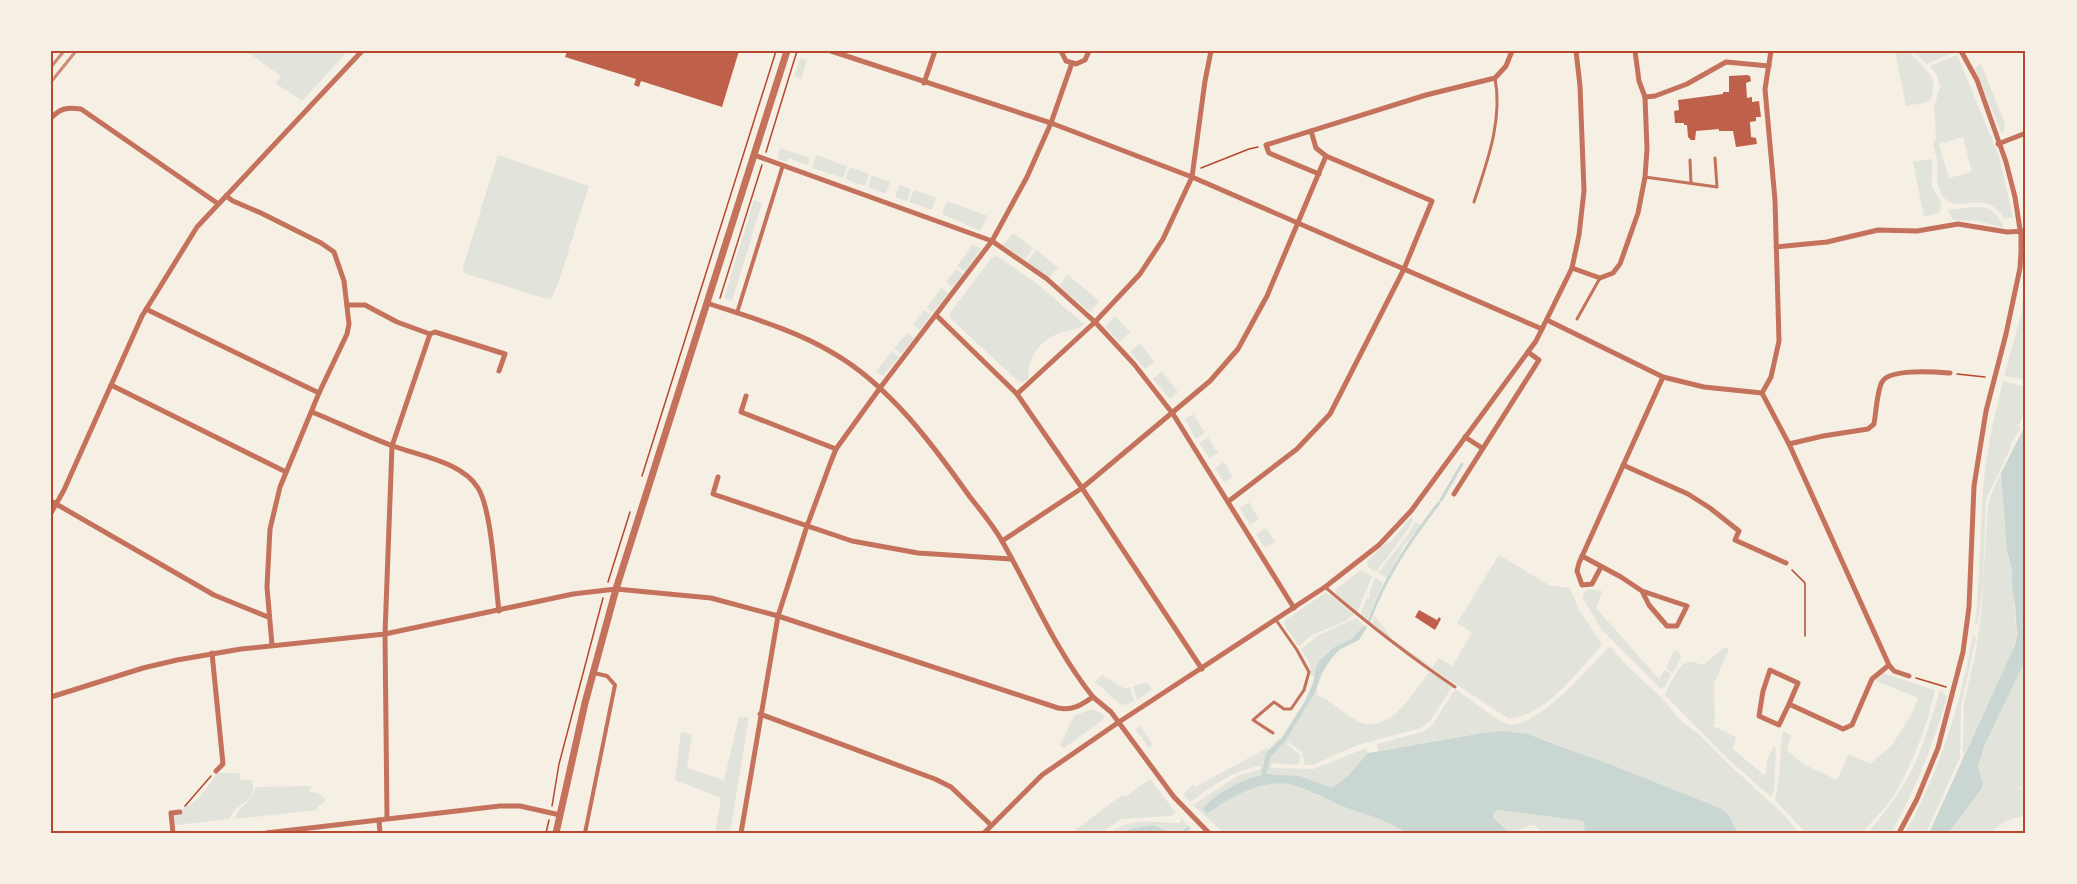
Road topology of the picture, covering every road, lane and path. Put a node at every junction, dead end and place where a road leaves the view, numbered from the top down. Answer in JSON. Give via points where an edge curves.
{"nodes":[{"id":1,"x":362,"y":51,"type":"edge"},
{"id":2,"x":786,"y":51,"type":"edge"},
{"id":3,"x":797,"y":51,"type":"edge"},
{"id":4,"x":831,"y":51,"type":"edge"},
{"id":5,"x":935,"y":51,"type":"edge"},
{"id":6,"x":1061,"y":51,"type":"edge"},
{"id":7,"x":1089,"y":51,"type":"edge"},
{"id":8,"x":1210,"y":51,"type":"edge"},
{"id":9,"x":1512,"y":51,"type":"edge"},
{"id":10,"x":1576,"y":51,"type":"edge"},
{"id":11,"x":1635,"y":51,"type":"edge"},
{"id":12,"x":1771,"y":51,"type":"edge"},
{"id":13,"x":1961,"y":51,"type":"edge"},
{"id":14,"x":1072,"y":63,"type":"junction"},
{"id":15,"x":1768,"y":66,"type":"junction"},
{"id":16,"x":1495,"y":78,"type":"junction"},
{"id":17,"x":924,"y":83,"type":"junction"},
{"id":18,"x":1645,"y":97,"type":"junction"},
{"id":19,"x":51,"y":118,"type":"edge"},
{"id":20,"x":1051,"y":123,"type":"junction"},
{"id":21,"x":1311,"y":131,"type":"junction"},
{"id":22,"x":2026,"y":133,"type":"edge"},
{"id":23,"x":1998,"y":144,"type":"junction"},
{"id":24,"x":1266,"y":145,"type":"junction"},
{"id":25,"x":754,"y":155,"type":"junction"},
{"id":26,"x":1326,"y":156,"type":"junction"},
{"id":27,"x":1715,"y":158,"type":"dead end"},
{"id":28,"x":764,"y":159,"type":"junction"},
{"id":29,"x":1690,"y":160,"type":"dead end"},
{"id":30,"x":783,"y":165,"type":"junction"},
{"id":31,"x":1318,"y":174,"type":"junction"},
{"id":32,"x":1192,"y":177,"type":"junction"},
{"id":33,"x":1645,"y":177,"type":"junction"},
{"id":34,"x":1691,"y":183,"type":"junction"},
{"id":35,"x":226,"y":196,"type":"junction"},
{"id":36,"x":1474,"y":202,"type":"dead end"},
{"id":37,"x":217,"y":203,"type":"junction"},
{"id":38,"x":1298,"y":223,"type":"junction"},
{"id":39,"x":2023,"y":231,"type":"edge"},
{"id":40,"x":992,"y":241,"type":"junction"},
{"id":41,"x":1776,"y":247,"type":"junction"},
{"id":42,"x":1572,"y":268,"type":"junction"},
{"id":43,"x":1404,"y":269,"type":"junction"},
{"id":44,"x":1600,"y":278,"type":"junction"},
{"id":45,"x":707,"y":303,"type":"junction"},
{"id":46,"x":347,"y":305,"type":"junction"},
{"id":47,"x":717,"y":307,"type":"junction"},
{"id":48,"x":146,"y":309,"type":"junction"},
{"id":49,"x":737,"y":313,"type":"junction"},
{"id":50,"x":936,"y":315,"type":"junction"},
{"id":51,"x":1577,"y":319,"type":"dead end"},
{"id":52,"x":1547,"y":320,"type":"junction"},
{"id":53,"x":1095,"y":322,"type":"junction"},
{"id":54,"x":1542,"y":329,"type":"junction"},
{"id":55,"x":429,"y":334,"type":"junction"},
{"id":56,"x":1528,"y":352,"type":"junction"},
{"id":57,"x":500,"y":371,"type":"dead end"},
{"id":58,"x":1950,"y":374,"type":"joint"},
{"id":59,"x":1663,"y":377,"type":"junction"},
{"id":60,"x":1994,"y":378,"type":"junction"},
{"id":61,"x":111,"y":385,"type":"junction"},
{"id":62,"x":880,"y":388,"type":"junction"},
{"id":63,"x":319,"y":393,"type":"junction"},
{"id":64,"x":1762,"y":393,"type":"junction"},
{"id":65,"x":1017,"y":394,"type":"junction"},
{"id":66,"x":746,"y":396,"type":"dead end"},
{"id":67,"x":312,"y":412,"type":"junction"},
{"id":68,"x":1173,"y":414,"type":"junction"},
{"id":69,"x":1465,"y":437,"type":"junction"},
{"id":70,"x":1789,"y":444,"type":"junction"},
{"id":71,"x":392,"y":446,"type":"junction"},
{"id":72,"x":1482,"y":448,"type":"junction"},
{"id":73,"x":837,"y":449,"type":"junction"},
{"id":74,"x":1623,"y":465,"type":"junction"},
{"id":75,"x":286,"y":472,"type":"junction"},
{"id":76,"x":718,"y":477,"type":"dead end"},
{"id":77,"x":1082,"y":488,"type":"junction"},
{"id":78,"x":1454,"y":494,"type":"dead end"},
{"id":79,"x":1229,"y":501,"type":"junction"},
{"id":80,"x":54,"y":503,"type":"edge"},
{"id":81,"x":51,"y":513,"type":"edge"},
{"id":82,"x":807,"y":526,"type":"junction"},
{"id":83,"x":1002,"y":541,"type":"junction"},
{"id":84,"x":1582,"y":556,"type":"junction"},
{"id":85,"x":1011,"y":560,"type":"junction"},
{"id":86,"x":1786,"y":564,"type":"joint"},
{"id":87,"x":1601,"y":567,"type":"junction"},
{"id":88,"x":1325,"y":587,"type":"junction"},
{"id":89,"x":616,"y":589,"type":"junction"},
{"id":90,"x":1642,"y":591,"type":"junction"},
{"id":91,"x":1294,"y":608,"type":"junction"},
{"id":92,"x":499,"y":611,"type":"junction"},
{"id":93,"x":778,"y":616,"type":"junction"},
{"id":94,"x":268,"y":617,"type":"junction"},
{"id":95,"x":1276,"y":620,"type":"junction"},
{"id":96,"x":385,"y":634,"type":"junction"},
{"id":97,"x":1805,"y":636,"type":"dead end"},
{"id":98,"x":272,"y":645,"type":"junction"},
{"id":99,"x":212,"y":653,"type":"junction"},
{"id":100,"x":1889,"y":665,"type":"junction"},
{"id":101,"x":1202,"y":669,"type":"junction"},
{"id":102,"x":593,"y":673,"type":"junction"},
{"id":103,"x":1909,"y":676,"type":"joint"},
{"id":104,"x":1455,"y":687,"type":"dead end"},
{"id":105,"x":1954,"y":689,"type":"junction"},
{"id":106,"x":51,"y":697,"type":"edge"},
{"id":107,"x":1093,"y":698,"type":"junction"},
{"id":108,"x":1789,"y":704,"type":"junction"},
{"id":109,"x":760,"y":714,"type":"junction"},
{"id":110,"x":1119,"y":722,"type":"junction"},
{"id":111,"x":1273,"y":733,"type":"dead end"},
{"id":112,"x":216,"y":771,"type":"joint"},
{"id":113,"x":180,"y":812,"type":"joint"},
{"id":114,"x":560,"y":815,"type":"junction"},
{"id":115,"x":387,"y":818,"type":"junction"},
{"id":116,"x":379,"y":820,"type":"junction"},
{"id":117,"x":991,"y":825,"type":"junction"},
{"id":118,"x":741,"y":832,"type":"edge"},
{"id":119,"x":173,"y":833,"type":"edge"},
{"id":120,"x":266,"y":833,"type":"edge"},
{"id":121,"x":380,"y":833,"type":"edge"},
{"id":122,"x":556,"y":833,"type":"edge"},
{"id":123,"x":585,"y":833,"type":"edge"},
{"id":124,"x":748,"y":833,"type":"edge"},
{"id":125,"x":984,"y":833,"type":"edge"},
{"id":126,"x":1209,"y":833,"type":"edge"},
{"id":127,"x":1899,"y":833,"type":"edge"}],
"edges":[{"from":1,"to":35,"type":"street"},
{"from":2,"to":25,"type":"street"},
{"from":3,"to":28,"type":"path"},
{"from":4,"to":17,"type":"street"},
{"from":5,"to":17,"type":"street"},
{"from":6,"to":14,"type":"street"},
{"from":7,"to":14,"type":"street","via":[[1083,62]]},
{"from":8,"to":32,"type":"street"},
{"from":9,"to":16,"type":"street"},
{"from":10,"to":42,"type":"street","via":[[1584,190]]},
{"from":11,"to":18,"type":"street"},
{"from":12,"to":15,"type":"street"},
{"from":13,"to":23,"type":"street","via":[[1977,80]]},
{"from":14,"to":20,"type":"street"},
{"from":15,"to":18,"type":"street","via":[[1726,62],[1687,84]]},
{"from":15,"to":41,"type":"street","via":[[1765,89]]},
{"from":16,"to":21,"type":"street"},
{"from":16,"to":36,"type":"lane","via":[[1498,110]]},
{"from":17,"to":20,"type":"street"},
{"from":18,"to":33,"type":"street"},
{"from":19,"to":37,"type":"street","via":[[68,107],[81,109]]},
{"from":20,"to":32,"type":"street"},
{"from":20,"to":40,"type":"street"},
{"from":21,"to":24,"type":"street"},
{"from":21,"to":26,"type":"street","via":[[1316,148]]},
{"from":22,"to":23,"type":"street"},
{"from":23,"to":39,"type":"street"},
{"from":24,"to":31,"type":"street","via":[[1269,153]]},
{"from":24,"to":32,"type":"path","via":[[1202,167]]},
{"from":25,"to":28,"type":"street"},
{"from":25,"to":45,"type":"street"},
{"from":26,"to":31,"type":"street"},
{"from":26,"to":43,"type":"street","via":[[1432,201]]},
{"from":27,"to":34,"type":"lane","via":[[1717,187]]},
{"from":28,"to":30,"type":"street"},
{"from":28,"to":47,"type":"path"},
{"from":29,"to":34,"type":"lane"},
{"from":30,"to":40,"type":"street"},
{"from":30,"to":49,"type":"street"},
{"from":31,"to":38,"type":"street"},
{"from":32,"to":38,"type":"street"},
{"from":32,"to":53,"type":"street","via":[[1163,239],[1140,274]]},
{"from":33,"to":34,"type":"lane"},
{"from":33,"to":44,"type":"street","via":[[1638,213],[1620,264],[1613,273]]},
{"from":35,"to":37,"type":"street"},
{"from":35,"to":46,"type":"street","via":[[334,252]]},
{"from":37,"to":48,"type":"street","via":[[196,227]]},
{"from":38,"to":43,"type":"street"},
{"from":38,"to":68,"type":"street","via":[[1267,296],[1238,349]]},
{"from":39,"to":41,"type":"street","via":[[1958,224],[1917,231],[1878,230],[1827,242]]},
{"from":39,"to":60,"type":"street","via":[[2020,267]]},
{"from":40,"to":50,"type":"street"},
{"from":40,"to":53,"type":"street","via":[[1047,279]]},
{"from":41,"to":64,"type":"street","via":[[1779,341],[1771,377]]},
{"from":42,"to":44,"type":"street"},
{"from":42,"to":52,"type":"street"},
{"from":43,"to":54,"type":"street"},
{"from":43,"to":79,"type":"street","via":[[1330,414],[1297,449]]},
{"from":44,"to":51,"type":"lane"},
{"from":45,"to":47,"type":"street"},
{"from":45,"to":89,"type":"street"},
{"from":46,"to":55,"type":"street","via":[[365,305]]},
{"from":46,"to":63,"type":"street","via":[[347,334]]},
{"from":47,"to":49,"type":"street"},
{"from":48,"to":61,"type":"street"},
{"from":48,"to":63,"type":"street"},
{"from":49,"to":62,"type":"street","via":[[834,353]]},
{"from":50,"to":62,"type":"street"},
{"from":50,"to":65,"type":"street"},
{"from":52,"to":54,"type":"street"},
{"from":52,"to":59,"type":"street"},
{"from":53,"to":65,"type":"street"},
{"from":53,"to":68,"type":"street"},
{"from":54,"to":56,"type":"street"},
{"from":55,"to":57,"type":"street","via":[[435,332],[505,354]]},
{"from":55,"to":71,"type":"street"},
{"from":56,"to":69,"type":"street"},
{"from":56,"to":72,"type":"street","via":[[1539,360]]},
{"from":58,"to":60,"type":"path"},
{"from":58,"to":70,"type":"street","via":[[1927,371],[1888,376],[1882,381],[1874,424],[1868,429]]},
{"from":59,"to":64,"type":"street","via":[[1704,387]]},
{"from":59,"to":74,"type":"street"},
{"from":60,"to":105,"type":"street","via":[[1974,486],[1969,607]]},
{"from":61,"to":75,"type":"street"},
{"from":61,"to":80,"type":"street"},
{"from":62,"to":73,"type":"street"},
{"from":62,"to":83,"type":"street","via":[[938,451]]},
{"from":63,"to":67,"type":"street"},
{"from":64,"to":70,"type":"street"},
{"from":65,"to":77,"type":"street"},
{"from":66,"to":73,"type":"street","via":[[741,412]]},
{"from":67,"to":71,"type":"street"},
{"from":67,"to":75,"type":"street"},
{"from":68,"to":77,"type":"street"},
{"from":68,"to":79,"type":"street"},
{"from":69,"to":72,"type":"street"},
{"from":69,"to":88,"type":"street","via":[[1411,511],[1379,545]]},
{"from":70,"to":100,"type":"street"},
{"from":71,"to":92,"type":"street","via":[[447,464],[465,474],[478,488],[486,507]]},
{"from":71,"to":96,"type":"street"},
{"from":72,"to":78,"type":"street"},
{"from":73,"to":82,"type":"street"},
{"from":74,"to":84,"type":"street"},
{"from":74,"to":86,"type":"street","via":[[1688,494],[1739,531],[1735,540]]},
{"from":75,"to":94,"type":"street","via":[[270,529]]},
{"from":76,"to":82,"type":"street","via":[[713,494]]},
{"from":77,"to":83,"type":"street"},
{"from":77,"to":101,"type":"street"},
{"from":79,"to":91,"type":"street"},
{"from":80,"to":81,"type":"street"},
{"from":80,"to":94,"type":"street","via":[[214,595]]},
{"from":82,"to":85,"type":"street","via":[[852,541],[918,553]]},
{"from":82,"to":93,"type":"street"},
{"from":83,"to":85,"type":"street"},
{"from":84,"to":87,"type":"street"},
{"from":84,"to":87,"type":"street","via":[[1577,571],[1582,585],[1592,584]]},
{"from":85,"to":107,"type":"street","via":[[1071,667]]},
{"from":86,"to":97,"type":"path","via":[[1804,583]]},
{"from":87,"to":90,"type":"street"},
{"from":88,"to":91,"type":"street"},
{"from":88,"to":104,"type":"lane","via":[[1392,643]]},
{"from":89,"to":92,"type":"street","via":[[573,594]]},
{"from":89,"to":93,"type":"street","via":[[711,598]]},
{"from":89,"to":102,"type":"street"},
{"from":90,"to":90,"type":"street","via":[[1667,626],[1677,626],[1687,606]]},
{"from":91,"to":95,"type":"street"},
{"from":92,"to":96,"type":"street"},
{"from":93,"to":107,"type":"street","via":[[1058,708],[1075,708]]},
{"from":93,"to":109,"type":"street"},
{"from":94,"to":98,"type":"street"},
{"from":95,"to":101,"type":"street"},
{"from":95,"to":111,"type":"lane","via":[[1309,672],[1304,690],[1291,709],[1274,702],[1253,720]]},
{"from":96,"to":98,"type":"street"},
{"from":96,"to":115,"type":"street"},
{"from":98,"to":99,"type":"street"},
{"from":99,"to":106,"type":"street","via":[[143,668]]},
{"from":99,"to":112,"type":"street","via":[[223,764]]},
{"from":100,"to":103,"type":"street"},
{"from":100,"to":108,"type":"street","via":[[1872,679],[1852,725],[1843,729]]},
{"from":101,"to":110,"type":"street"},
{"from":102,"to":114,"type":"street"},
{"from":102,"to":123,"type":"street","via":[[607,676],[615,685]]},
{"from":103,"to":105,"type":"path"},
{"from":105,"to":127,"type":"street","via":[[1938,748]]},
{"from":107,"to":110,"type":"street"},
{"from":108,"to":108,"type":"street","via":[[1798,682],[1770,670],[1759,716],[1779,725]]},
{"from":109,"to":117,"type":"street","via":[[935,779],[951,787]]},
{"from":109,"to":118,"type":"street"},
{"from":110,"to":117,"type":"street","via":[[1042,776]]},
{"from":110,"to":126,"type":"street","via":[[1174,797]]},
{"from":112,"to":113,"type":"path"},
{"from":113,"to":119,"type":"street","via":[[171,813]]},
{"from":114,"to":115,"type":"street","via":[[520,806]]},
{"from":114,"to":122,"type":"street"},
{"from":115,"to":116,"type":"street"},
{"from":116,"to":120,"type":"street"},
{"from":116,"to":121,"type":"street"},
{"from":117,"to":125,"type":"street"},
{"from":118,"to":124,"type":"street"}]}
